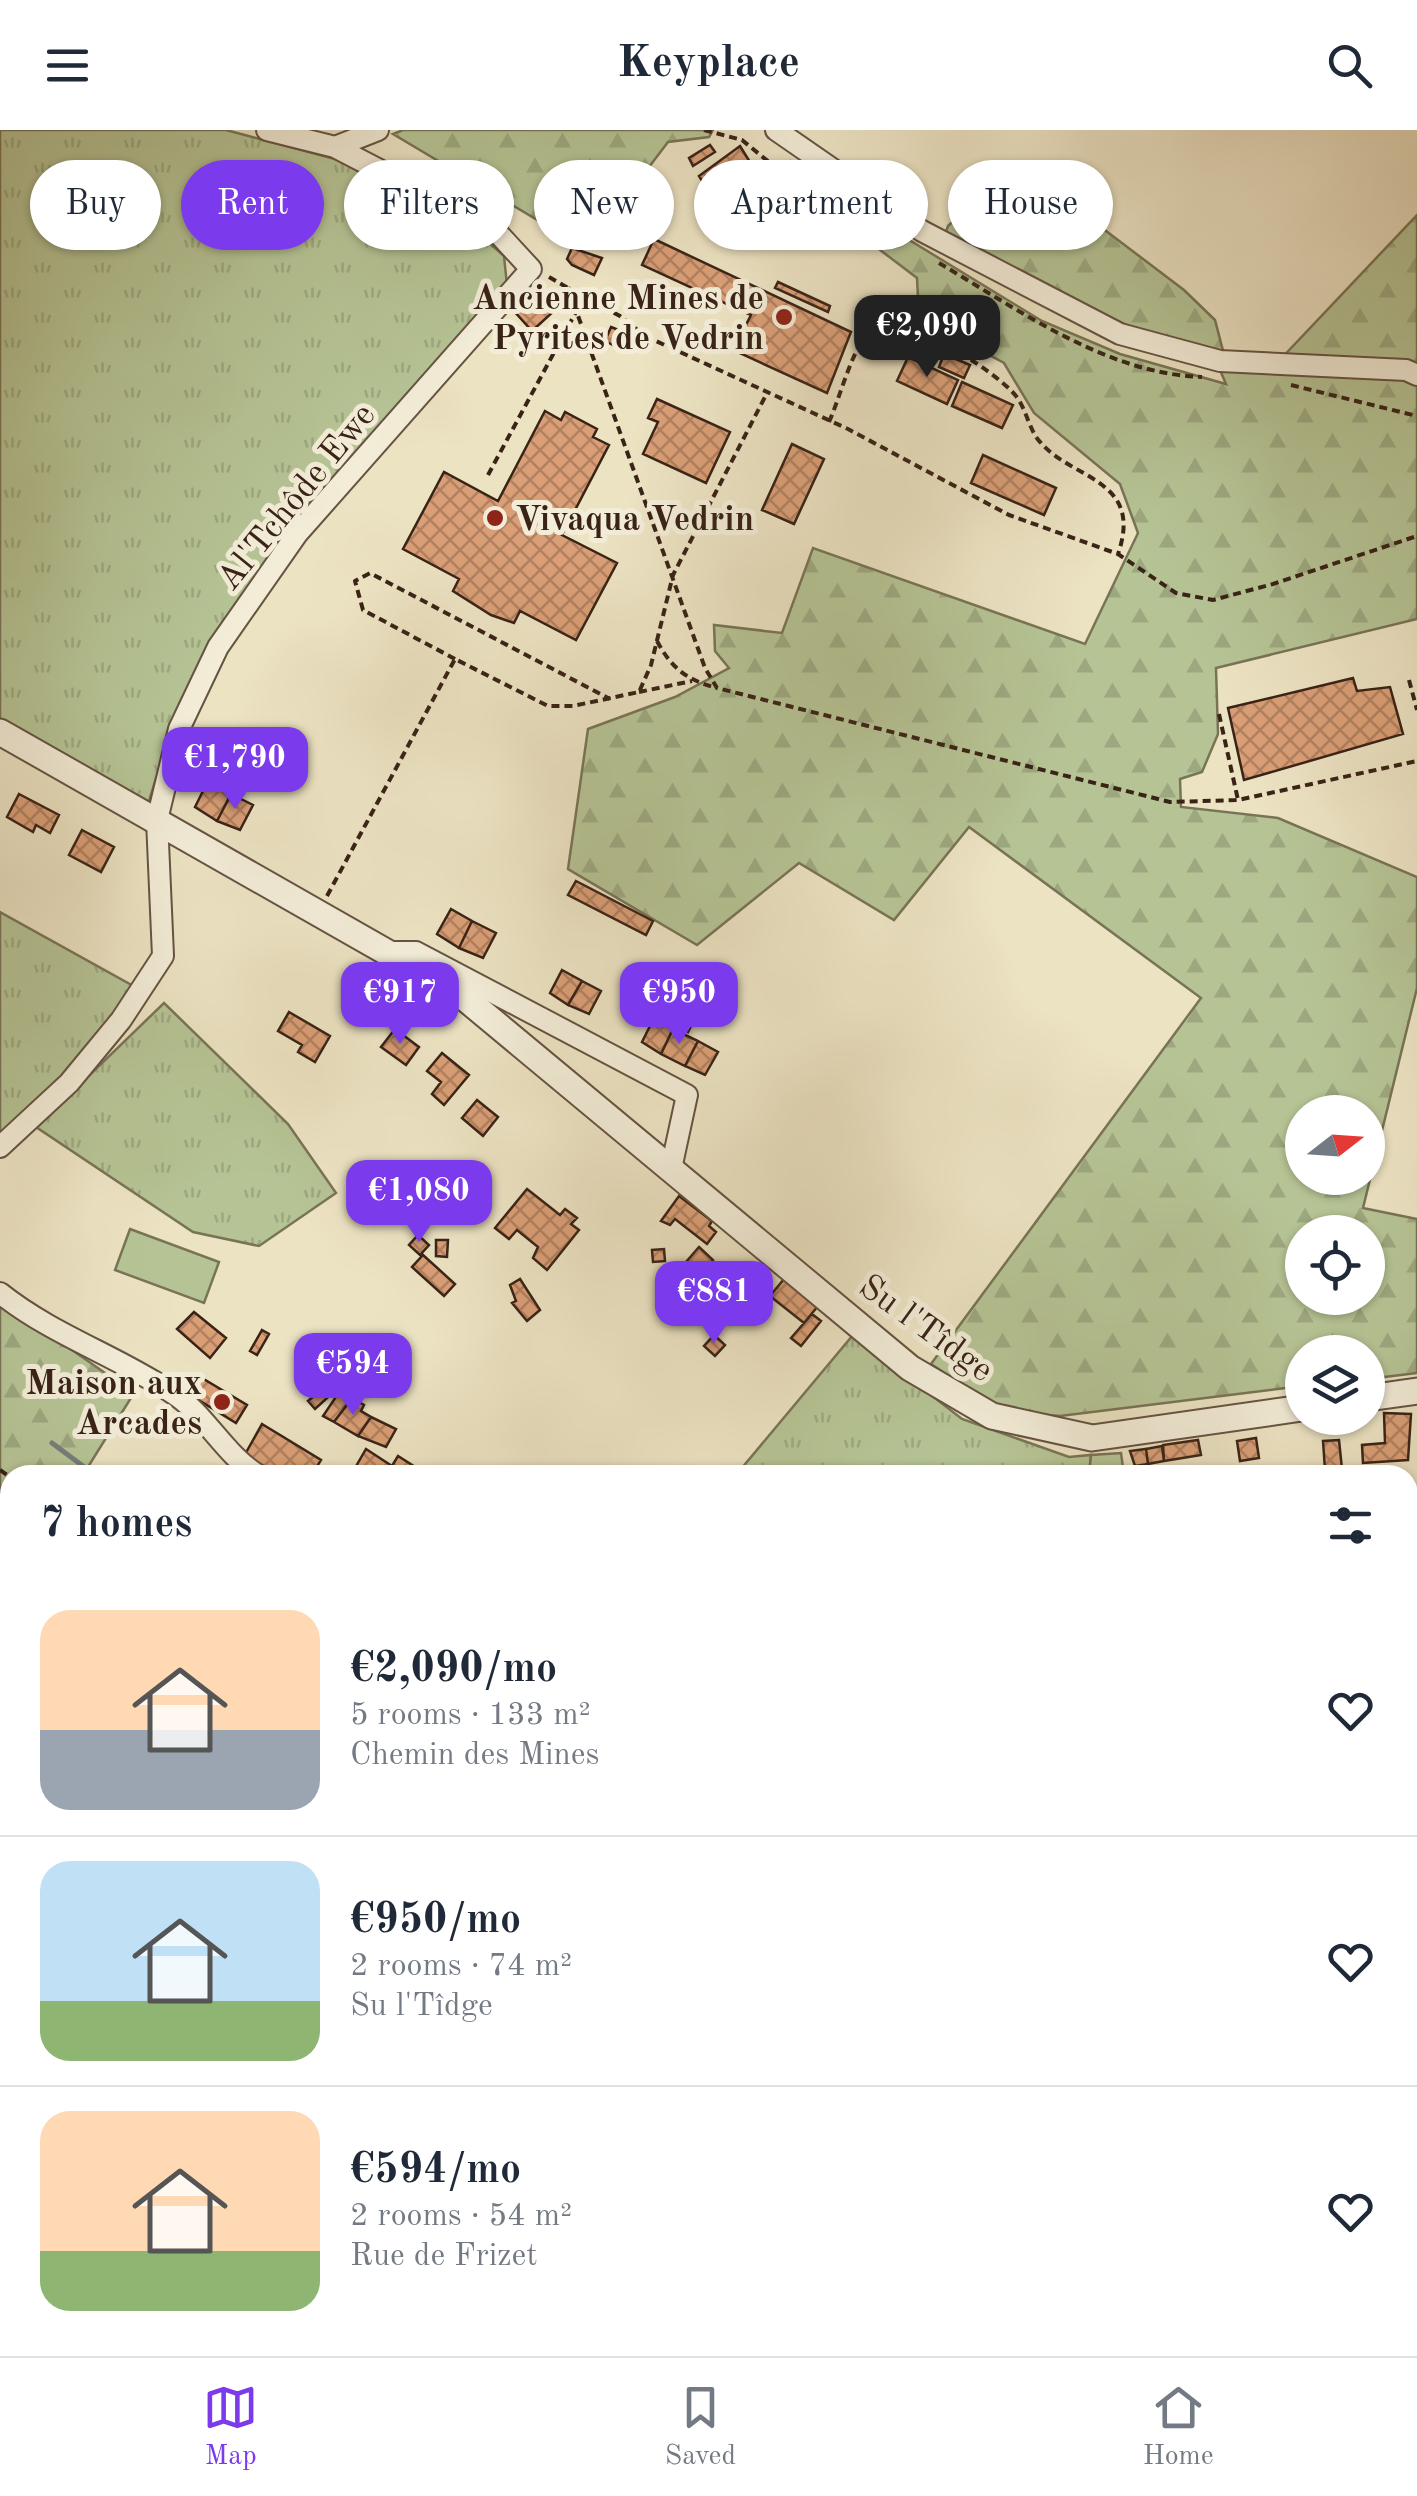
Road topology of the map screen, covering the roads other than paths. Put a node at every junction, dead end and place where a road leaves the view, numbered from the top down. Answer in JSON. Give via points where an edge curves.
{"nodes":[{"id":1,"x":267,"y":130,"type":"edge"},
{"id":2,"x":378,"y":130,"type":"edge"},
{"id":3,"x":776,"y":130,"type":"edge"},
{"id":4,"x":335,"y":147,"type":"junction"},
{"id":5,"x":1417,"y":375,"type":"edge"},
{"id":6,"x":0,"y":732,"type":"edge"},
{"id":7,"x":157,"y":820,"type":"junction"},
{"id":8,"x":386,"y":952,"type":"junction"},
{"id":9,"x":0,"y":1147,"type":"edge"},
{"id":10,"x":671,"y":1169,"type":"junction"},
{"id":11,"x":0,"y":1293,"type":"edge"},
{"id":12,"x":1417,"y":1392,"type":"edge"},
{"id":13,"x":1385,"y":1396,"type":"edge"},
{"id":14,"x":1285,"y":1410,"type":"edge"},
{"id":15,"x":242,"y":1465,"type":"edge"}],
"edges":[{"from":1,"to":4,"type":"street"},
{"from":2,"to":4,"type":"street"},
{"from":3,"to":5,"type":"street","via":[[922,231],[1120,334],[1220,361]]},
{"from":4,"to":7,"type":"street","name":"Al'Tchôde Ewe","via":[[494,230],[531,268],[297,534],[218,648],[179,729]]},
{"from":6,"to":7,"type":"street","name":"Su l'Tîdge"},
{"from":7,"to":8,"type":"street","name":"Su l'Tîdge"},
{"from":7,"to":9,"type":"street","name":"Al'Tchôde Ewe","via":[[163,956],[70,1082]]},
{"from":8,"to":10,"type":"street","name":"Su l'Tîdge","via":[[460,994]]},
{"from":8,"to":10,"type":"street","name":"Su l'Tîdge","via":[[416,952],[687,1096]]},
{"from":10,"to":14,"type":"street","name":"Su l'Tîdge","via":[[910,1368],[992,1416],[1092,1438]]},
{"from":11,"to":15,"type":"street","via":[[35,1321],[177,1396]]},
{"from":12,"to":13,"type":"street"}]}
